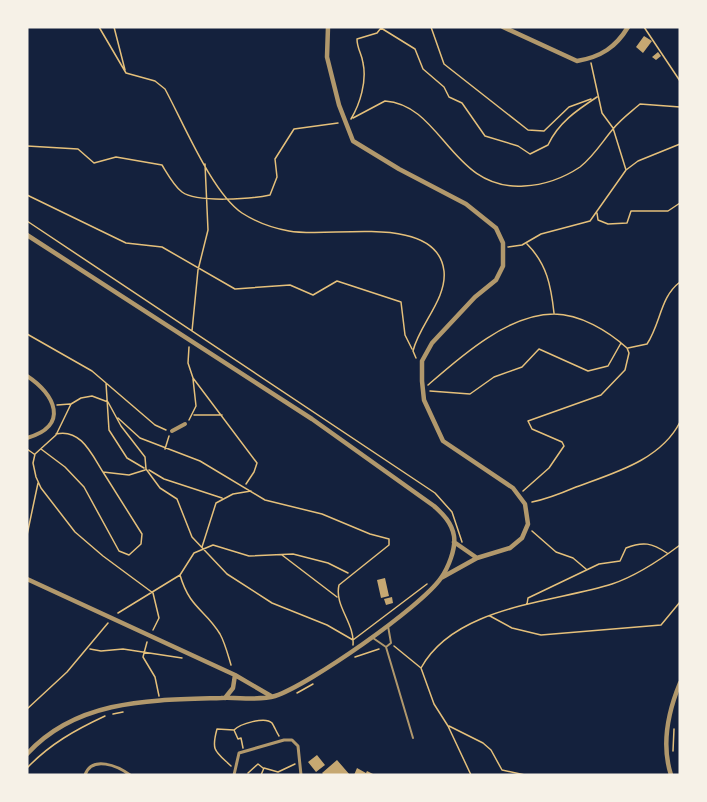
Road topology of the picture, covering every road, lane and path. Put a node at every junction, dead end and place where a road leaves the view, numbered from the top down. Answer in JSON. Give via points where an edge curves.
{"nodes":[{"id":1,"x":99,"y":27,"type":"edge"},
{"id":2,"x":114,"y":27,"type":"edge"},
{"id":3,"x":328,"y":27,"type":"edge"},
{"id":4,"x":430,"y":27,"type":"edge"},
{"id":5,"x":503,"y":27,"type":"edge"},
{"id":6,"x":628,"y":27,"type":"edge"},
{"id":7,"x":644,"y":27,"type":"edge"},
{"id":8,"x":589,"y":59,"type":"junction"},
{"id":9,"x":126,"y":73,"type":"junction"},
{"id":10,"x":680,"y":81,"type":"edge"},
{"id":11,"x":597,"y":97,"type":"junction"},
{"id":12,"x":680,"y":107,"type":"edge"},
{"id":13,"x":352,"y":119,"type":"junction"},
{"id":14,"x":344,"y":121,"type":"junction"},
{"id":15,"x":613,"y":128,"type":"junction"},
{"id":16,"x":680,"y":144,"type":"edge"},
{"id":17,"x":27,"y":146,"type":"edge"},
{"id":18,"x":205,"y":163,"type":"junction"},
{"id":19,"x":626,"y":170,"type":"junction"},
{"id":20,"x":27,"y":195,"type":"edge"},
{"id":21,"x":225,"y":197,"type":"junction"},
{"id":22,"x":207,"y":199,"type":"junction"},
{"id":23,"x":680,"y":203,"type":"edge"},
{"id":24,"x":597,"y":213,"type":"junction"},
{"id":25,"x":27,"y":235,"type":"edge"},
{"id":26,"x":526,"y":243,"type":"junction"},
{"id":27,"x":504,"y":246,"type":"junction"},
{"id":28,"x":198,"y":270,"type":"junction"},
{"id":29,"x":680,"y":282,"type":"edge"},
{"id":30,"x":555,"y":314,"type":"junction"},
{"id":31,"x":27,"y":334,"type":"edge"},
{"id":32,"x":192,"y":339,"type":"junction"},
{"id":33,"x":621,"y":343,"type":"junction"},
{"id":34,"x":627,"y":348,"type":"junction"},
{"id":35,"x":413,"y":351,"type":"junction"},
{"id":36,"x":419,"y":361,"type":"dead end"},
{"id":37,"x":27,"y":376,"type":"edge"},
{"id":38,"x":193,"y":378,"type":"junction"},
{"id":39,"x":106,"y":383,"type":"junction"},
{"id":40,"x":423,"y":390,"type":"junction"},
{"id":41,"x":108,"y":402,"type":"junction"},
{"id":42,"x":71,"y":404,"type":"junction"},
{"id":43,"x":54,"y":405,"type":"junction"},
{"id":44,"x":193,"y":415,"type":"junction"},
{"id":45,"x":223,"y":416,"type":"junction"},
{"id":46,"x":116,"y":417,"type":"junction"},
{"id":47,"x":190,"y":420,"type":"dead end"},
{"id":48,"x":680,"y":422,"type":"edge"},
{"id":49,"x":185,"y":424,"type":"dead end"},
{"id":50,"x":171,"y":431,"type":"junction"},
{"id":51,"x":674,"y":434,"type":"junction"},
{"id":52,"x":680,"y":434,"type":"edge"},
{"id":53,"x":56,"y":435,"type":"junction"},
{"id":54,"x":27,"y":438,"type":"edge"},
{"id":55,"x":40,"y":448,"type":"junction"},
{"id":56,"x":27,"y":449,"type":"edge"},
{"id":57,"x":165,"y":449,"type":"junction"},
{"id":58,"x":35,"y":454,"type":"junction"},
{"id":59,"x":146,"y":469,"type":"junction"},
{"id":60,"x":103,"y":472,"type":"junction"},
{"id":61,"x":38,"y":481,"type":"junction"},
{"id":62,"x":245,"y":486,"type":"junction"},
{"id":63,"x":252,"y":490,"type":"junction"},
{"id":64,"x":524,"y":491,"type":"dead end"},
{"id":65,"x":222,"y":498,"type":"junction"},
{"id":66,"x":528,"y":503,"type":"dead end"},
{"id":67,"x":527,"y":526,"type":"junction"},
{"id":68,"x":27,"y":535,"type":"edge"},
{"id":69,"x":454,"y":542,"type":"junction"},
{"id":70,"x":680,"y":545,"type":"edge"},
{"id":71,"x":201,"y":548,"type":"junction"},
{"id":72,"x":668,"y":553,"type":"junction"},
{"id":73,"x":282,"y":554,"type":"junction"},
{"id":74,"x":477,"y":558,"type":"junction"},
{"id":75,"x":586,"y":569,"type":"junction"},
{"id":76,"x":349,"y":574,"type":"junction"},
{"id":77,"x":180,"y":575,"type":"junction"},
{"id":78,"x":27,"y":579,"type":"edge"},
{"id":79,"x":440,"y":579,"type":"junction"},
{"id":80,"x":153,"y":593,"type":"junction"},
{"id":81,"x":338,"y":597,"type":"junction"},
{"id":82,"x":680,"y":602,"type":"edge"},
{"id":83,"x":527,"y":604,"type":"junction"},
{"id":84,"x":489,"y":616,"type":"junction"},
{"id":85,"x":112,"y":619,"type":"junction"},
{"id":86,"x":388,"y":624,"type":"junction"},
{"id":87,"x":150,"y":636,"type":"junction"},
{"id":88,"x":371,"y":637,"type":"junction"},
{"id":89,"x":353,"y":640,"type":"junction"},
{"id":90,"x":386,"y":646,"type":"junction"},
{"id":91,"x":396,"y":648,"type":"dead end"},
{"id":92,"x":89,"y":649,"type":"junction"},
{"id":93,"x":355,"y":649,"type":"junction"},
{"id":94,"x":143,"y":651,"type":"junction"},
{"id":95,"x":189,"y":655,"type":"junction"},
{"id":96,"x":352,"y":658,"type":"dead end"},
{"id":97,"x":422,"y":668,"type":"junction"},
{"id":98,"x":235,"y":675,"type":"junction"},
{"id":99,"x":319,"y":681,"type":"dead end"},
{"id":100,"x":680,"y":683,"type":"edge"},
{"id":101,"x":295,"y":694,"type":"dead end"},
{"id":102,"x":272,"y":697,"type":"junction"},
{"id":103,"x":225,"y":698,"type":"junction"},
{"id":104,"x":161,"y":700,"type":"junction"},
{"id":105,"x":27,"y":710,"type":"edge"},
{"id":106,"x":126,"y":711,"type":"dead end"},
{"id":107,"x":674,"y":721,"type":"dead end"},
{"id":108,"x":448,"y":726,"type":"junction"},
{"id":109,"x":234,"y":730,"type":"junction"},
{"id":110,"x":413,"y":738,"type":"dead end"},
{"id":111,"x":238,"y":739,"type":"junction"},
{"id":112,"x":284,"y":740,"type":"junction"},
{"id":113,"x":673,"y":751,"type":"dead end"},
{"id":114,"x":243,"y":752,"type":"junction"},
{"id":115,"x":27,"y":754,"type":"edge"},
{"id":116,"x":300,"y":758,"type":"junction"},
{"id":117,"x":27,"y":768,"type":"edge"},
{"id":118,"x":264,"y":768,"type":"junction"},
{"id":119,"x":502,"y":770,"type":"junction"},
{"id":120,"x":248,"y":773,"type":"dead end"},
{"id":121,"x":234,"y":774,"type":"edge"},
{"id":122,"x":85,"y":775,"type":"edge"},
{"id":123,"x":130,"y":775,"type":"edge"},
{"id":124,"x":261,"y":775,"type":"edge"},
{"id":125,"x":301,"y":775,"type":"edge"},
{"id":126,"x":471,"y":775,"type":"edge"},
{"id":127,"x":505,"y":775,"type":"edge"},
{"id":128,"x":525,"y":775,"type":"edge"},
{"id":129,"x":671,"y":775,"type":"edge"}],
"edges":[{"from":1,"to":9,"type":"path"},
{"from":2,"to":9,"type":"path"},
{"from":3,"to":14,"type":"street","via":[[327,57]]},
{"from":4,"to":11,"type":"path","via":[[444,64],[528,130],[544,131],[569,107]]},
{"from":5,"to":8,"type":"street","via":[[577,61]]},
{"from":6,"to":8,"type":"street","via":[[620,41]]},
{"from":7,"to":10,"type":"path"},
{"from":8,"to":11,"type":"path"},
{"from":9,"to":18,"type":"path","via":[[155,81],[165,89]]},
{"from":11,"to":13,"type":"path","via":[[572,113],[553,133],[548,145],[530,154],[485,136],[462,103],[449,97],[444,87],[423,69],[415,49],[381,28],[357,39],[363,62],[363,88]]},
{"from":11,"to":15,"type":"path"},
{"from":12,"to":15,"type":"path","via":[[640,104]]},
{"from":13,"to":14,"type":"path"},
{"from":13,"to":15,"type":"path","via":[[385,101],[410,108],[477,176],[493,184],[515,187],[560,179],[600,148]]},
{"from":14,"to":21,"type":"path","via":[[294,129],[275,159],[277,177],[270,195],[244,200]]},
{"from":14,"to":27,"type":"street","via":[[353,141],[481,215],[499,232]]},
{"from":15,"to":19,"type":"path"},
{"from":16,"to":19,"type":"path"},
{"from":17,"to":22,"type":"path","via":[[78,149],[94,163],[116,157],[162,165],[182,192]]},
{"from":18,"to":21,"type":"path"},
{"from":18,"to":22,"type":"path"},
{"from":19,"to":24,"type":"path"},
{"from":20,"to":28,"type":"path","via":[[126,243],[162,247]]},
{"from":21,"to":22,"type":"path"},
{"from":21,"to":35,"type":"path","via":[[264,225],[290,232],[397,234],[418,237],[430,244],[444,271],[442,288],[417,335]]},
{"from":22,"to":28,"type":"path","via":[[208,230]]},
{"from":23,"to":24,"type":"path","via":[[668,211],[631,211],[627,223],[608,224],[598,220]]},
{"from":24,"to":26,"type":"path","via":[[587,222],[541,234]]},
{"from":25,"to":32,"type":"street"},
{"from":26,"to":27,"type":"path"},
{"from":26,"to":30,"type":"path","via":[[542,261],[551,284]]},
{"from":27,"to":40,"type":"street","via":[[503,266],[496,280],[447,325],[426,351],[421,366]]},
{"from":28,"to":32,"type":"path"},
{"from":28,"to":35,"type":"path","via":[[235,289],[290,285],[313,295],[337,281],[401,302],[405,335]]},
{"from":29,"to":34,"type":"path","via":[[669,290],[655,333],[647,344]]},
{"from":30,"to":33,"type":"path","via":[[597,325]]},
{"from":30,"to":40,"type":"path","via":[[495,333]]},
{"from":31,"to":39,"type":"path"},
{"from":32,"to":38,"type":"path","via":[[188,363]]},
{"from":32,"to":69,"type":"street","via":[[429,502],[448,520]]},
{"from":33,"to":34,"type":"path"},
{"from":33,"to":40,"type":"path","via":[[608,366],[588,371],[538,349],[522,367],[494,376],[470,394]]},
{"from":34,"to":64,"type":"path","via":[[625,370],[601,395],[528,421],[531,429],[564,446],[549,468]]},
{"from":35,"to":36,"type":"path"},
{"from":37,"to":43,"type":"street","via":[[38,383]]},
{"from":38,"to":44,"type":"path"},
{"from":38,"to":45,"type":"path"},
{"from":39,"to":41,"type":"path"},
{"from":39,"to":50,"type":"path","via":[[155,425]]},
{"from":40,"to":67,"type":"street","via":[[443,441],[520,494],[527,510]]},
{"from":41,"to":42,"type":"path","via":[[86,396]]},
{"from":41,"to":46,"type":"path"},
{"from":41,"to":59,"type":"path","via":[[109,430],[127,458]]},
{"from":42,"to":43,"type":"path"},
{"from":42,"to":53,"type":"path"},
{"from":43,"to":54,"type":"street","via":[[49,424]]},
{"from":44,"to":45,"type":"path"},
{"from":44,"to":47,"type":"path"},
{"from":45,"to":62,"type":"path","via":[[254,458],[256,468]]},
{"from":46,"to":57,"type":"path","via":[[140,438]]},
{"from":46,"to":59,"type":"path","via":[[145,457]]},
{"from":48,"to":51,"type":"path"},
{"from":49,"to":50,"type":"street"},
{"from":50,"to":57,"type":"path"},
{"from":51,"to":52,"type":"path"},
{"from":51,"to":66,"type":"path","via":[[651,455],[615,473]]},
{"from":53,"to":55,"type":"path"},
{"from":53,"to":60,"type":"path","via":[[68,433],[82,441]]},
{"from":55,"to":58,"type":"path"},
{"from":55,"to":60,"type":"path","via":[[84,487],[119,551],[129,555],[141,544],[142,534]]},
{"from":56,"to":58,"type":"path"},
{"from":57,"to":62,"type":"path","via":[[200,461]]},
{"from":58,"to":61,"type":"path"},
{"from":59,"to":60,"type":"path","via":[[129,475]]},
{"from":59,"to":65,"type":"path"},
{"from":59,"to":71,"type":"path","via":[[160,488],[177,499],[192,537]]},
{"from":61,"to":68,"type":"path"},
{"from":61,"to":80,"type":"path","via":[[75,532]]},
{"from":62,"to":63,"type":"path"},
{"from":63,"to":65,"type":"path"},
{"from":63,"to":76,"type":"path","via":[[276,504],[322,514],[389,538],[389,545]]},
{"from":65,"to":71,"type":"path","via":[[216,503]]},
{"from":67,"to":74,"type":"street","via":[[522,538],[510,548]]},
{"from":67,"to":75,"type":"path","via":[[556,552],[573,558]]},
{"from":69,"to":74,"type":"street"},
{"from":69,"to":79,"type":"street"},
{"from":70,"to":72,"type":"path"},
{"from":71,"to":73,"type":"path","via":[[213,545],[249,556]]},
{"from":71,"to":77,"type":"path"},
{"from":71,"to":89,"type":"path","via":[[242,586]]},
{"from":72,"to":75,"type":"path","via":[[654,544],[640,543],[626,548],[621,561]]},
{"from":72,"to":83,"type":"path","via":[[634,575],[613,583]]},
{"from":73,"to":76,"type":"path","via":[[318,560]]},
{"from":73,"to":81,"type":"path"},
{"from":74,"to":79,"type":"street"},
{"from":75,"to":83,"type":"path","via":[[537,592],[528,598]]},
{"from":76,"to":81,"type":"path","via":[[339,585]]},
{"from":77,"to":80,"type":"path"},
{"from":77,"to":98,"type":"path","via":[[194,606],[220,635]]},
{"from":78,"to":85,"type":"street"},
{"from":79,"to":86,"type":"street"},
{"from":79,"to":89,"type":"path","via":[[435,577]]},
{"from":80,"to":85,"type":"path","via":[[124,607]]},
{"from":80,"to":87,"type":"path","via":[[159,618]]},
{"from":81,"to":89,"type":"path","via":[[352,627]]},
{"from":82,"to":84,"type":"path","via":[[661,625],[542,635],[512,628]]},
{"from":83,"to":84,"type":"path"},
{"from":84,"to":97,"type":"path","via":[[438,643]]},
{"from":85,"to":87,"type":"street"},
{"from":85,"to":92,"type":"path"},
{"from":86,"to":88,"type":"street"},
{"from":86,"to":90,"type":"lane","via":[[391,643]]},
{"from":87,"to":94,"type":"path"},
{"from":87,"to":95,"type":"street"},
{"from":88,"to":90,"type":"lane"},
{"from":88,"to":93,"type":"street"},
{"from":89,"to":93,"type":"path"},
{"from":90,"to":96,"type":"path"},
{"from":90,"to":110,"type":"lane"},
{"from":91,"to":97,"type":"path"},
{"from":92,"to":94,"type":"path"},
{"from":92,"to":105,"type":"path"},
{"from":93,"to":102,"type":"street","via":[[298,686]]},
{"from":94,"to":95,"type":"path","via":[[183,658]]},
{"from":94,"to":104,"type":"path"},
{"from":95,"to":98,"type":"street"},
{"from":97,"to":108,"type":"path","via":[[434,704]]},
{"from":98,"to":102,"type":"street"},
{"from":98,"to":103,"type":"street","via":[[233,688]]},
{"from":99,"to":101,"type":"path"},
{"from":100,"to":129,"type":"street","via":[[669,710],[666,761]]},
{"from":102,"to":103,"type":"street"},
{"from":103,"to":104,"type":"street"},
{"from":104,"to":115,"type":"street","via":[[92,711],[51,732]]},
{"from":106,"to":117,"type":"path","via":[[71,732],[46,748]]},
{"from":107,"to":113,"type":"path"},
{"from":108,"to":119,"type":"path","via":[[491,750]]},
{"from":108,"to":126,"type":"path"},
{"from":109,"to":111,"type":"path"},
{"from":109,"to":112,"type":"path","via":[[240,725],[269,721]]},
{"from":109,"to":121,"type":"path","via":[[217,729],[212,739],[219,757]]},
{"from":111,"to":114,"type":"path"},
{"from":111,"to":114,"type":"path","via":[[241,738]]},
{"from":112,"to":114,"type":"street"},
{"from":112,"to":116,"type":"street","via":[[296,742]]},
{"from":114,"to":121,"type":"street"},
{"from":116,"to":118,"type":"path","via":[[278,772]]},
{"from":116,"to":125,"type":"street"},
{"from":118,"to":120,"type":"path","via":[[258,764]]},
{"from":118,"to":124,"type":"path"},
{"from":119,"to":127,"type":"path"},
{"from":119,"to":128,"type":"path"},
{"from":122,"to":123,"type":"street","via":[[94,765],[109,764]]}]}
